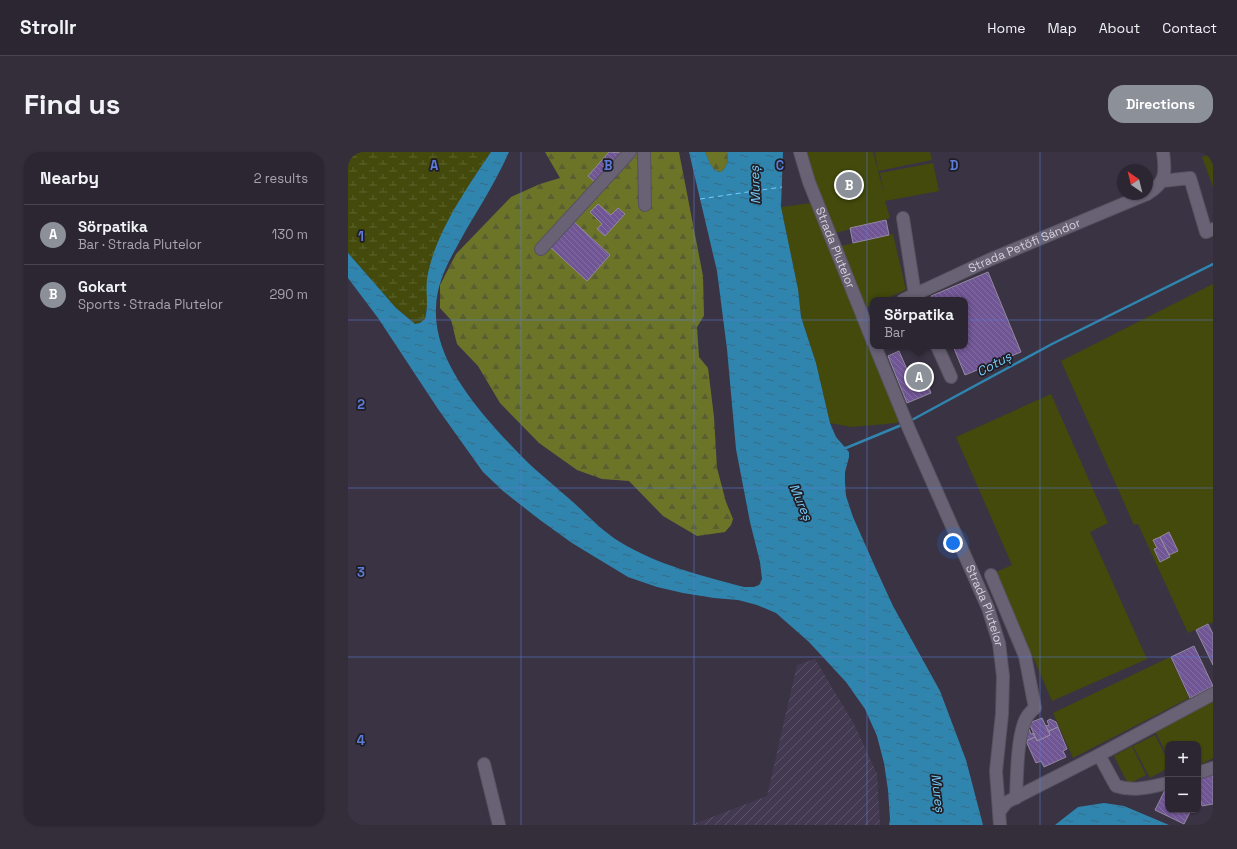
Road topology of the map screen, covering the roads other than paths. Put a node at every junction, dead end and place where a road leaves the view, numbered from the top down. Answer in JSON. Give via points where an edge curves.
{"nodes":[{"id":1,"x":630,"y":152,"type":"edge"},
{"id":2,"x":644,"y":152,"type":"edge"},
{"id":3,"x":800,"y":152,"type":"edge"},
{"id":4,"x":1163,"y":152,"type":"edge"},
{"id":5,"x":1162,"y":181,"type":"junction"},
{"id":6,"x":1153,"y":190,"type":"edge"},
{"id":7,"x":1133,"y":200,"type":"edge"},
{"id":8,"x":645,"y":205,"type":"dead end"},
{"id":9,"x":903,"y":218,"type":"dead end"},
{"id":10,"x":1213,"y":229,"type":"edge"},
{"id":11,"x":541,"y":249,"type":"dead end"},
{"id":12,"x":916,"y":297,"type":"edge"},
{"id":13,"x":868,"y":316,"type":"edge"},
{"id":14,"x":870,"y":326,"type":"edge"},
{"id":15,"x":875,"y":349,"type":"edge"},
{"id":16,"x":938,"y":349,"type":"edge"},
{"id":17,"x":951,"y":377,"type":"dead end"},
{"id":18,"x":991,"y":575,"type":"dead end"},
{"id":19,"x":1213,"y":694,"type":"edge"},
{"id":20,"x":1099,"y":755,"type":"junction"},
{"id":21,"x":484,"y":764,"type":"dead end"},
{"id":22,"x":1213,"y":768,"type":"edge"},
{"id":23,"x":1201,"y":772,"type":"edge"},
{"id":24,"x":1165,"y":784,"type":"edge"},
{"id":25,"x":1016,"y":798,"type":"junction"},
{"id":26,"x":999,"y":812,"type":"junction"},
{"id":27,"x":499,"y":825,"type":"edge"},
{"id":28,"x":1000,"y":825,"type":"edge"}],
"edges":[{"from":1,"to":11,"type":"street"},
{"from":2,"to":8,"type":"street"},
{"from":3,"to":13,"type":"street","name":"Strada Plutelor","via":[[809,182]]},
{"from":4,"to":5,"type":"street"},
{"from":5,"to":6,"type":"street","name":"Strada Petöfi Sándor"},
{"from":5,"to":10,"type":"street","via":[[1190,178],[1206,232]]},
{"from":7,"to":12,"type":"street","name":"Strada Petöfi Sándor","via":[[988,260]]},
{"from":9,"to":12,"type":"street"},
{"from":13,"to":14,"type":"street","name":"Strada Plutelor"},
{"from":15,"to":26,"type":"street","name":"Strada Plutelor","via":[[988,608],[999,643],[1003,676],[996,771]]},
{"from":16,"to":17,"type":"street"},
{"from":18,"to":25,"type":"street","via":[[1025,656],[1035,708],[1024,722],[1020,737]]},
{"from":19,"to":20,"type":"street"},
{"from":20,"to":24,"type":"street","via":[[1116,786],[1125,789]]},
{"from":20,"to":25,"type":"street"},
{"from":21,"to":27,"type":"street"},
{"from":22,"to":23,"type":"street"},
{"from":25,"to":26,"type":"street","via":[[1007,802]]},
{"from":26,"to":28,"type":"street","name":"Strada Plutelor"}]}
